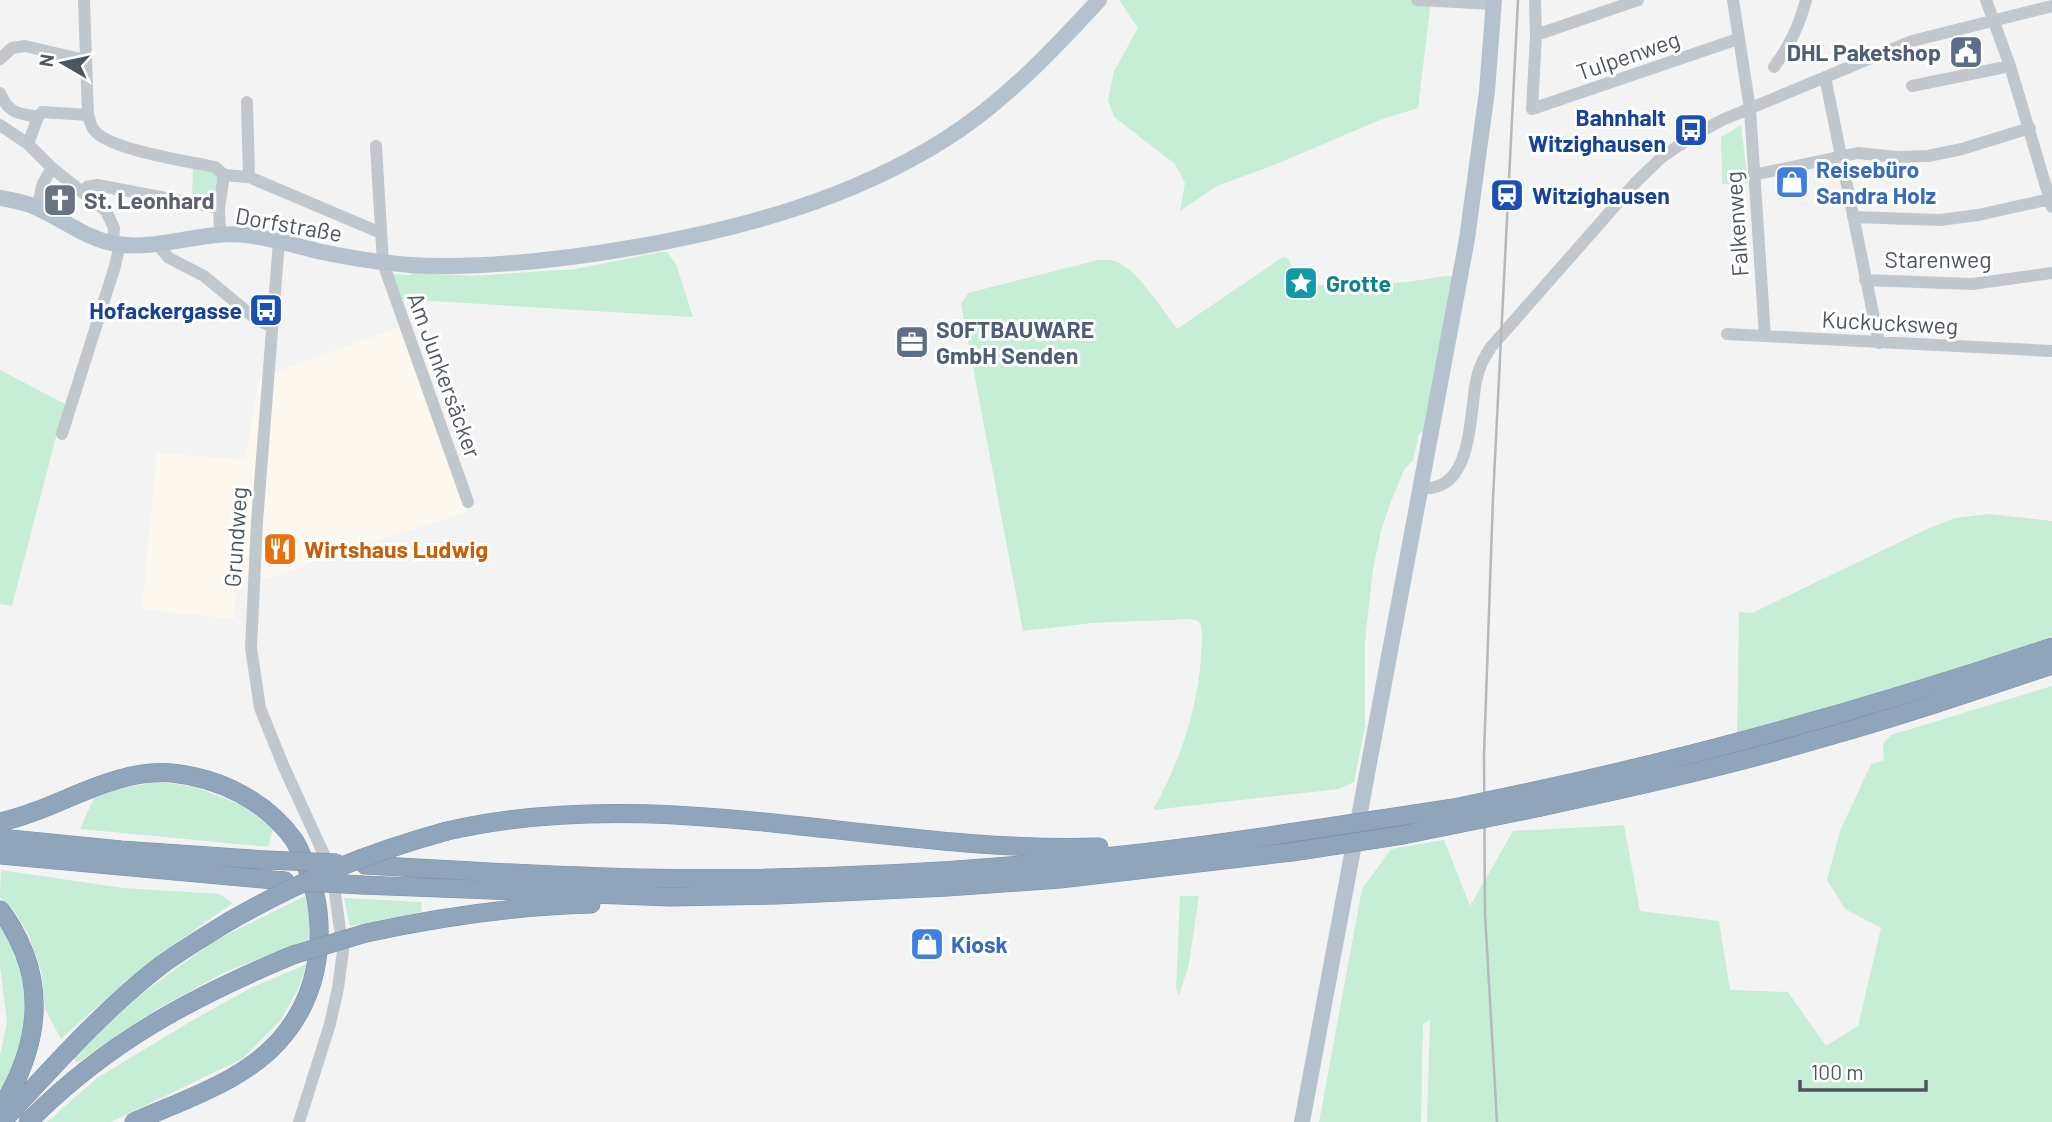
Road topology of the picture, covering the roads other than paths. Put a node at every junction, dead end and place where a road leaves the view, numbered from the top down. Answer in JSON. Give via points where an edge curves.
{"nodes":[{"id":1,"x":84,"y":0,"type":"edge"},
{"id":2,"x":1099,"y":0,"type":"edge"},
{"id":3,"x":1417,"y":0,"type":"edge"},
{"id":4,"x":1535,"y":0,"type":"edge"},
{"id":5,"x":1638,"y":0,"type":"edge"},
{"id":6,"x":1733,"y":0,"type":"edge"},
{"id":7,"x":1806,"y":0,"type":"edge"},
{"id":8,"x":1986,"y":0,"type":"edge"},
{"id":9,"x":1494,"y":2,"type":"edge"},
{"id":10,"x":2052,"y":6,"type":"edge"},
{"id":11,"x":1995,"y":20,"type":"junction"},
{"id":12,"x":1536,"y":35,"type":"junction"},
{"id":13,"x":1738,"y":39,"type":"junction"},
{"id":14,"x":0,"y":59,"type":"edge"},
{"id":15,"x":85,"y":60,"type":"junction"},
{"id":16,"x":1774,"y":66,"type":"dead end"},
{"id":17,"x":2010,"y":66,"type":"junction"},
{"id":18,"x":1825,"y":77,"type":"junction"},
{"id":19,"x":1912,"y":86,"type":"dead end"},
{"id":20,"x":0,"y":93,"type":"edge"},
{"id":21,"x":247,"y":102,"type":"dead end"},
{"id":22,"x":1750,"y":109,"type":"junction"},
{"id":23,"x":88,"y":115,"type":"junction"},
{"id":24,"x":38,"y":117,"type":"junction"},
{"id":25,"x":0,"y":125,"type":"edge"},
{"id":26,"x":2030,"y":128,"type":"junction"},
{"id":27,"x":28,"y":144,"type":"junction"},
{"id":28,"x":376,"y":146,"type":"dead end"},
{"id":29,"x":1841,"y":156,"type":"junction"},
{"id":30,"x":52,"y":168,"type":"junction"},
{"id":31,"x":224,"y":175,"type":"junction"},
{"id":32,"x":1753,"y":175,"type":"junction"},
{"id":33,"x":249,"y":177,"type":"junction"},
{"id":34,"x":83,"y":191,"type":"junction"},
{"id":35,"x":0,"y":198,"type":"edge"},
{"id":36,"x":2051,"y":203,"type":"edge"},
{"id":37,"x":37,"y":208,"type":"junction"},
{"id":38,"x":219,"y":208,"type":"junction"},
{"id":39,"x":1853,"y":217,"type":"junction"},
{"id":40,"x":381,"y":233,"type":"junction"},
{"id":41,"x":220,"y":234,"type":"junction"},
{"id":42,"x":279,"y":241,"type":"junction"},
{"id":43,"x":117,"y":244,"type":"junction"},
{"id":44,"x":157,"y":244,"type":"junction"},
{"id":45,"x":383,"y":262,"type":"junction"},
{"id":46,"x":2052,"y":273,"type":"edge"},
{"id":47,"x":1866,"y":280,"type":"junction"},
{"id":48,"x":271,"y":326,"type":"junction"},
{"id":49,"x":1727,"y":334,"type":"dead end"},
{"id":50,"x":1765,"y":336,"type":"junction"},
{"id":51,"x":1879,"y":343,"type":"junction"},
{"id":52,"x":2052,"y":351,"type":"edge"},
{"id":53,"x":62,"y":434,"type":"dead end"},
{"id":54,"x":1422,"y":488,"type":"junction"},
{"id":55,"x":468,"y":502,"type":"dead end"},
{"id":56,"x":2052,"y":647,"type":"edge"},
{"id":57,"x":2040,"y":663,"type":"edge"},
{"id":58,"x":1537,"y":799,"type":"junction"},
{"id":59,"x":0,"y":822,"type":"edge"},
{"id":60,"x":0,"y":838,"type":"edge"},
{"id":61,"x":1210,"y":845,"type":"junction"},
{"id":62,"x":0,"y":855,"type":"edge"},
{"id":63,"x":671,"y":897,"type":"junction"},
{"id":64,"x":0,"y":911,"type":"edge"},
{"id":65,"x":0,"y":1110,"type":"edge"},
{"id":66,"x":2,"y":1122,"type":"edge"},
{"id":67,"x":28,"y":1122,"type":"edge"},
{"id":68,"x":134,"y":1122,"type":"edge"},
{"id":69,"x":299,"y":1122,"type":"edge"},
{"id":70,"x":1302,"y":1122,"type":"edge"}],
"edges":[{"from":1,"to":15,"type":"street"},
{"from":2,"to":45,"type":"main road","name":"Dorfstraße","via":[[1034,68],[976,117],[916,157],[820,202],[674,241],[536,262]]},
{"from":3,"to":9,"type":"street"},
{"from":4,"to":12,"type":"street"},
{"from":5,"to":12,"type":"street"},
{"from":6,"to":13,"type":"street","name":"Falkenweg"},
{"from":7,"to":16,"type":"street","via":[[1790,46]]},
{"from":8,"to":11,"type":"street"},
{"from":9,"to":54,"type":"main road","via":[[1467,239]]},
{"from":10,"to":11,"type":"street"},
{"from":11,"to":17,"type":"street"},
{"from":11,"to":18,"type":"street","via":[[1912,41]]},
{"from":12,"to":13,"type":"street","name":"Tulpenweg","via":[[1532,109]]},
{"from":13,"to":22,"type":"street","name":"Falkenweg"},
{"from":14,"to":15,"type":"street","via":[[12,48],[25,46]]},
{"from":15,"to":23,"type":"street"},
{"from":17,"to":19,"type":"street"},
{"from":17,"to":26,"type":"street"},
{"from":18,"to":22,"type":"street"},
{"from":18,"to":29,"type":"street"},
{"from":20,"to":24,"type":"street","via":[[6,107]]},
{"from":21,"to":33,"type":"street"},
{"from":22,"to":32,"type":"street","name":"Falkenweg"},
{"from":22,"to":54,"type":"street","via":[[1693,136],[1657,161],[1491,347],[1476,380],[1460,468],[1443,485]]},
{"from":23,"to":24,"type":"street","via":[[43,112]]},
{"from":23,"to":31,"type":"street","via":[[92,130],[119,146],[215,167]]},
{"from":24,"to":27,"type":"street"},
{"from":25,"to":27,"type":"street"},
{"from":26,"to":29,"type":"street","via":[[1928,156]]},
{"from":26,"to":36,"type":"street"},
{"from":27,"to":30,"type":"street"},
{"from":28,"to":40,"type":"street","name":"Am Junkersäcker"},
{"from":29,"to":32,"type":"street"},
{"from":29,"to":39,"type":"street"},
{"from":30,"to":34,"type":"street"},
{"from":30,"to":37,"type":"street"},
{"from":31,"to":33,"type":"street"},
{"from":31,"to":38,"type":"street"},
{"from":32,"to":50,"type":"street","name":"Falkenweg"},
{"from":33,"to":40,"type":"street"},
{"from":34,"to":38,"type":"street","via":[[97,185]]},
{"from":34,"to":43,"type":"street","via":[[112,220]]},
{"from":35,"to":37,"type":"main road","name":"Dorfstraße"},
{"from":36,"to":39,"type":"street","via":[[1940,220]]},
{"from":37,"to":43,"type":"main road","name":"Dorfstraße","via":[[83,234]]},
{"from":38,"to":41,"type":"street"},
{"from":39,"to":47,"type":"street"},
{"from":40,"to":45,"type":"street","name":"Am Junkersäcker"},
{"from":41,"to":42,"type":"main road","name":"Dorfstraße"},
{"from":41,"to":44,"type":"main road","name":"Dorfstraße"},
{"from":42,"to":45,"type":"main road","name":"Dorfstraße"},
{"from":42,"to":48,"type":"street","name":"Grundweg"},
{"from":43,"to":44,"type":"main road","name":"Dorfstraße"},
{"from":43,"to":53,"type":"street","via":[[115,266]]},
{"from":44,"to":48,"type":"street","via":[[169,258],[204,276],[257,320]]},
{"from":45,"to":55,"type":"street","name":"Am Junkersäcker"},
{"from":46,"to":47,"type":"street","name":"Starenweg","via":[[1972,284]]},
{"from":47,"to":51,"type":"street"},
{"from":48,"to":69,"type":"street","name":"Grundweg","via":[[251,648],[260,708],[332,872],[343,951],[330,1024]]},
{"from":49,"to":50,"type":"street","name":"Kuckucksweg"},
{"from":50,"to":51,"type":"street","name":"Kuckucksweg"},
{"from":51,"to":52,"type":"street","name":"Kuckucksweg"},
{"from":54,"to":70,"type":"main road"},
{"from":56,"to":57,"type":"highway"},
{"from":57,"to":58,"type":"highway"},
{"from":58,"to":61,"type":"highway","bridge":true},
{"from":58,"to":63,"type":"highway","bridge":true,"via":[[1403,835],[1098,875],[972,886]]},
{"from":59,"to":68,"type":"highway","via":[[144,773],[171,773],[198,777],[243,794],[295,841],[307,867],[320,936],[304,1003],[284,1035],[232,1078]]},
{"from":60,"to":61,"type":"highway","bridge":true,"via":[[266,860],[643,878],[831,876],[1060,862]]},
{"from":61,"to":66,"type":"highway","bridge":true,"via":[[987,846],[677,814],[533,816],[486,822],[396,845],[321,873],[228,922],[178,953],[126,995]]},
{"from":62,"to":63,"type":"highway","bridge":true,"via":[[285,881]]},
{"from":63,"to":67,"type":"highway","bridge":true,"via":[[658,902],[507,909],[419,922],[293,955],[213,990],[146,1027],[104,1055]]},
{"from":64,"to":65,"type":"highway","via":[[26,959],[35,1008],[25,1064]]}]}
